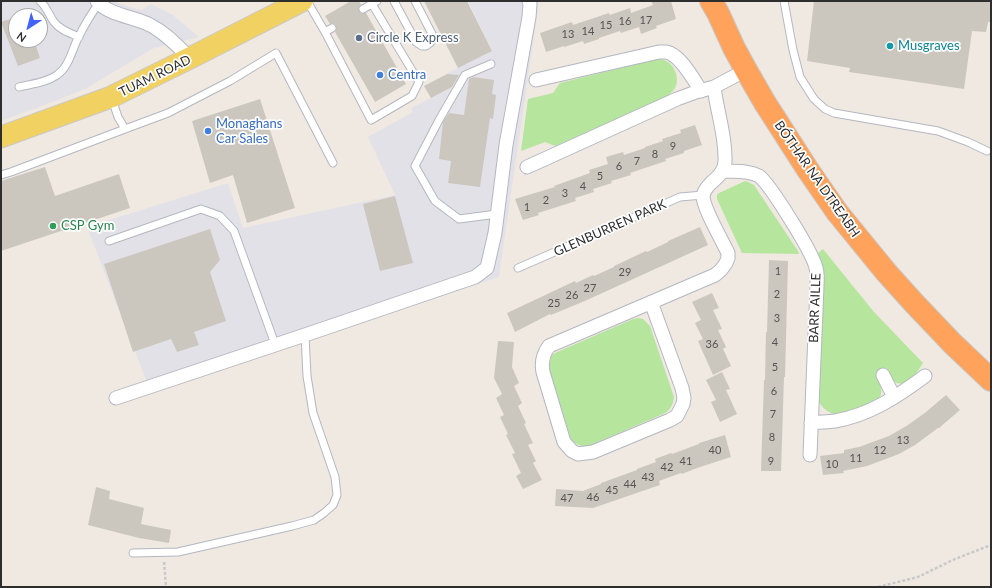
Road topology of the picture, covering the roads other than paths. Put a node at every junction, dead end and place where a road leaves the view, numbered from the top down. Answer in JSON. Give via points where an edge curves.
{"nodes":[{"id":1,"x":40,"y":1,"type":"edge"},
{"id":2,"x":302,"y":1,"type":"edge"},
{"id":3,"x":307,"y":1,"type":"edge"},
{"id":4,"x":394,"y":1,"type":"edge"},
{"id":5,"x":415,"y":1,"type":"edge"},
{"id":6,"x":529,"y":1,"type":"edge"},
{"id":7,"x":784,"y":1,"type":"edge"},
{"id":8,"x":98,"y":2,"type":"edge"},
{"id":9,"x":374,"y":2,"type":"edge"},
{"id":10,"x":715,"y":5,"type":"edge"},
{"id":11,"x":363,"y":9,"type":"dead end"},
{"id":12,"x":332,"y":28,"type":"dead end"},
{"id":13,"x":325,"y":32,"type":"junction"},
{"id":14,"x":78,"y":37,"type":"junction"},
{"id":15,"x":190,"y":58,"type":"junction"},
{"id":16,"x":491,"y":64,"type":"dead end"},
{"id":17,"x":746,"y":70,"type":"junction"},
{"id":18,"x":536,"y":80,"type":"dead end"},
{"id":19,"x":19,"y":88,"type":"dead end"},
{"id":20,"x":714,"y":88,"type":"junction"},
{"id":21,"x":702,"y":91,"type":"junction"},
{"id":22,"x":111,"y":97,"type":"junction"},
{"id":23,"x":125,"y":129,"type":"junction"},
{"id":24,"x":1,"y":137,"type":"edge"},
{"id":25,"x":987,"y":151,"type":"dead end"},
{"id":26,"x":333,"y":163,"type":"dead end"},
{"id":27,"x":526,"y":167,"type":"dead end"},
{"id":28,"x":722,"y":171,"type":"junction"},
{"id":29,"x":1,"y":175,"type":"edge"},
{"id":30,"x":703,"y":195,"type":"junction"},
{"id":31,"x":498,"y":214,"type":"junction"},
{"id":32,"x":110,"y":242,"type":"dead end"},
{"id":33,"x":518,"y":268,"type":"dead end"},
{"id":34,"x":651,"y":302,"type":"junction"},
{"id":35,"x":305,"y":335,"type":"junction"},
{"id":36,"x":275,"y":344,"type":"junction"},
{"id":37,"x":883,"y":375,"type":"dead end"},
{"id":38,"x":925,"y":376,"type":"dead end"},
{"id":39,"x":991,"y":380,"type":"edge"},
{"id":40,"x":894,"y":397,"type":"junction"},
{"id":41,"x":116,"y":398,"type":"dead end"},
{"id":42,"x":811,"y":423,"type":"junction"},
{"id":43,"x":810,"y":455,"type":"dead end"},
{"id":44,"x":133,"y":553,"type":"dead end"}],
"edges":[{"from":1,"to":14,"type":"lane","via":[[55,23],[65,32]]},
{"from":2,"to":15,"type":"main road","name":"TUAM ROAD"},
{"from":3,"to":13,"type":"lane"},
{"from":4,"to":5,"type":"lane","via":[[413,38],[422,46],[426,46],[430,44],[432,34]]},
{"from":6,"to":31,"type":"street","via":[[529,17],[506,145]]},
{"from":7,"to":25,"type":"lane","via":[[792,50],[800,77],[814,99],[825,109],[834,113],[938,131]]},
{"from":8,"to":14,"type":"lane"},
{"from":8,"to":15,"type":"street","via":[[111,11],[150,24]]},
{"from":9,"to":11,"type":"lane"},
{"from":9,"to":13,"type":"lane","via":[[419,82],[412,96],[371,120]]},
{"from":10,"to":17,"type":"highway","name":"BÓTHAR NA DTREABH"},
{"from":12,"to":13,"type":"lane"},
{"from":14,"to":19,"type":"lane","via":[[67,63],[58,74]]},
{"from":15,"to":22,"type":"main road","name":"TUAM ROAD"},
{"from":16,"to":31,"type":"lane","via":[[465,75],[415,166],[435,201],[459,219]]},
{"from":17,"to":20,"type":"street"},
{"from":17,"to":39,"type":"highway","name":"BÓTHAR NA DTREABH","via":[[837,212],[913,302],[952,344]]},
{"from":18,"to":21,"type":"street","via":[[666,52],[683,65]]},
{"from":20,"to":21,"type":"street"},
{"from":20,"to":28,"type":"street","via":[[724,139],[725,162]]},
{"from":21,"to":27,"type":"street","via":[[676,99]]},
{"from":22,"to":23,"type":"lane"},
{"from":22,"to":24,"type":"main road","name":"TUAM ROAD"},
{"from":23,"to":26,"type":"lane","via":[[168,113],[230,82],[276,53]]},
{"from":23,"to":29,"type":"lane"},
{"from":28,"to":30,"type":"street"},
{"from":28,"to":42,"type":"street","name":"BARR AILLE","via":[[747,172],[759,176],[766,183],[806,244],[816,267]]},
{"from":30,"to":33,"type":"lane","name":"GLENBURREN PARK","via":[[680,197]]},
{"from":30,"to":34,"type":"street","via":[[709,215],[728,252],[726,263],[715,275]]},
{"from":31,"to":35,"type":"street","via":[[487,268],[475,276]]},
{"from":32,"to":36,"type":"lane","via":[[201,209],[220,216],[234,231]]},
{"from":34,"to":34,"type":"street","via":[[549,346],[545,351],[541,366],[564,442],[572,451],[578,454],[593,452],[677,416],[684,398],[682,388]]},
{"from":35,"to":36,"type":"street"},
{"from":35,"to":44,"type":"lane","via":[[307,376],[313,413],[335,477],[337,495],[333,505],[314,520],[292,526],[178,552]]},
{"from":36,"to":41,"type":"street"},
{"from":37,"to":40,"type":"street"},
{"from":38,"to":40,"type":"street"},
{"from":40,"to":42,"type":"street","via":[[852,417]]},
{"from":42,"to":43,"type":"street","name":"BARR AILLE"}]}
